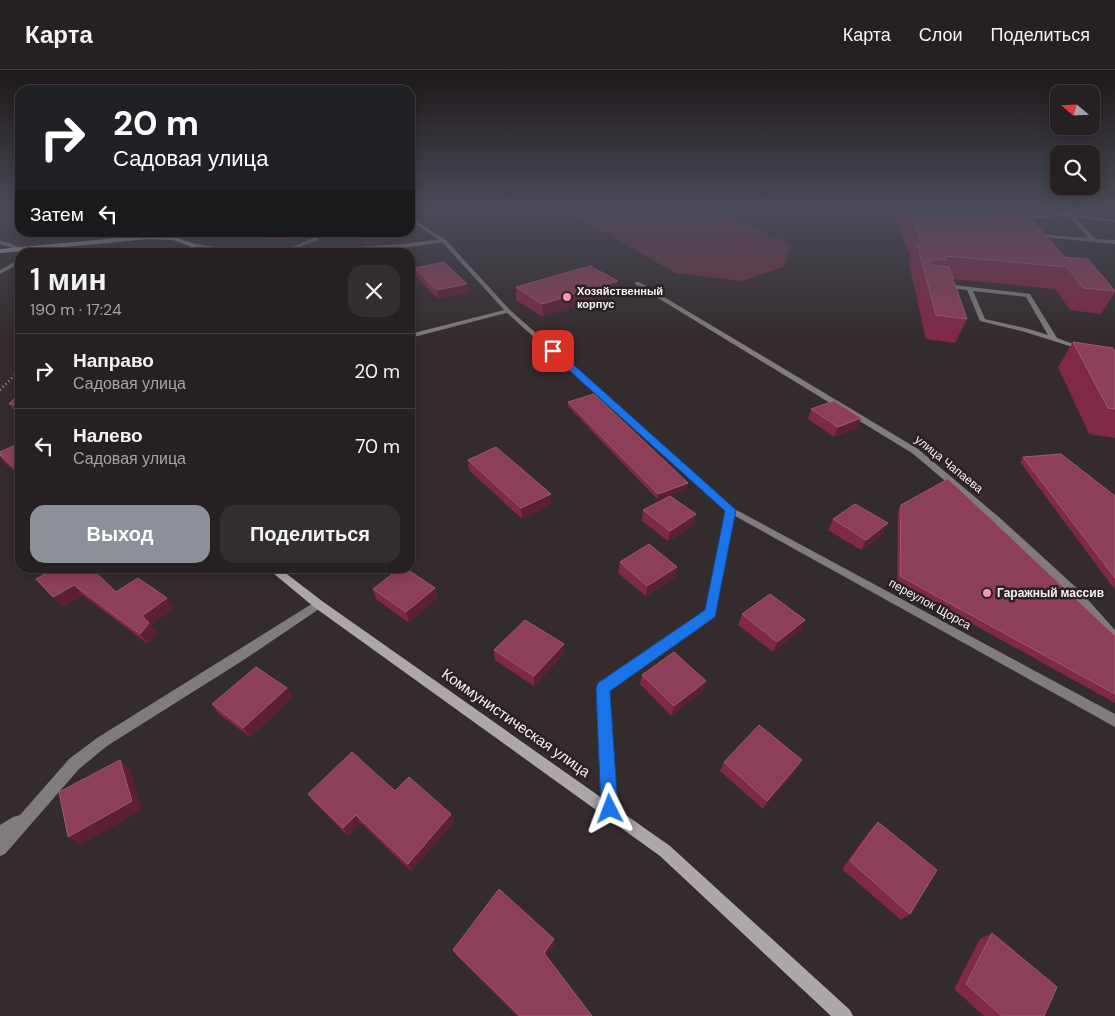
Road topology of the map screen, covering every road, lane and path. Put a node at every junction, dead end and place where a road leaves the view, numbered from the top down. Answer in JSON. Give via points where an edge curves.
{"nodes":[{"id":1,"x":15,"y":250,"type":"edge"},
{"id":2,"x":452,"y":250,"type":"edge"},
{"id":3,"x":0,"y":251,"type":"edge"},
{"id":4,"x":15,"y":264,"type":"edge"},
{"id":5,"x":0,"y":272,"type":"edge"},
{"id":6,"x":637,"y":284,"type":"dead end"},
{"id":7,"x":934,"y":285,"type":"edge"},
{"id":8,"x":969,"y":289,"type":"junction"},
{"id":9,"x":508,"y":311,"type":"junction"},
{"id":10,"x":415,"y":335,"type":"edge"},
{"id":11,"x":1054,"y":339,"type":"junction"},
{"id":12,"x":1089,"y":351,"type":"edge"},
{"id":13,"x":15,"y":375,"type":"edge"},
{"id":14,"x":0,"y":390,"type":"edge"},
{"id":15,"x":731,"y":510,"type":"junction"},
{"id":16,"x":278,"y":573,"type":"edge"},
{"id":17,"x":318,"y":604,"type":"junction"},
{"id":18,"x":1115,"y":638,"type":"edge"},
{"id":19,"x":1115,"y":721,"type":"edge"},
{"id":20,"x":610,"y":809,"type":"junction"},
{"id":21,"x":29,"y":814,"type":"junction"},
{"id":22,"x":0,"y":834,"type":"edge"},
{"id":23,"x":0,"y":849,"type":"edge"},
{"id":24,"x":844,"y":1016,"type":"edge"}],
"edges":[{"from":1,"to":3,"type":"street"},
{"from":2,"to":9,"type":"street","name":"переулок Щорса"},
{"from":4,"to":5,"type":"street"},
{"from":6,"to":18,"type":"street","name":"улица Чапаева","via":[[915,450],[1077,595]]},
{"from":7,"to":8,"type":"street"},
{"from":8,"to":11,"type":"street","via":[[982,320]]},
{"from":8,"to":11,"type":"street","via":[[1028,295]]},
{"from":9,"to":10,"type":"street"},
{"from":9,"to":15,"type":"street","name":"переулок Щорса"},
{"from":11,"to":12,"type":"street"},
{"from":13,"to":14,"type":"path"},
{"from":15,"to":19,"type":"street","name":"переулок Щорса"},
{"from":15,"to":20,"type":"street","via":[[711,613],[603,688]]},
{"from":16,"to":17,"type":"street","name":"Коммунистическая улица"},
{"from":17,"to":20,"type":"street","name":"Коммунистическая улица"},
{"from":17,"to":21,"type":"street","via":[[102,742],[74,764]]},
{"from":20,"to":24,"type":"street","name":"Коммунистическая улица","via":[[665,851]]},
{"from":21,"to":22,"type":"street"},
{"from":21,"to":23,"type":"street"}]}
